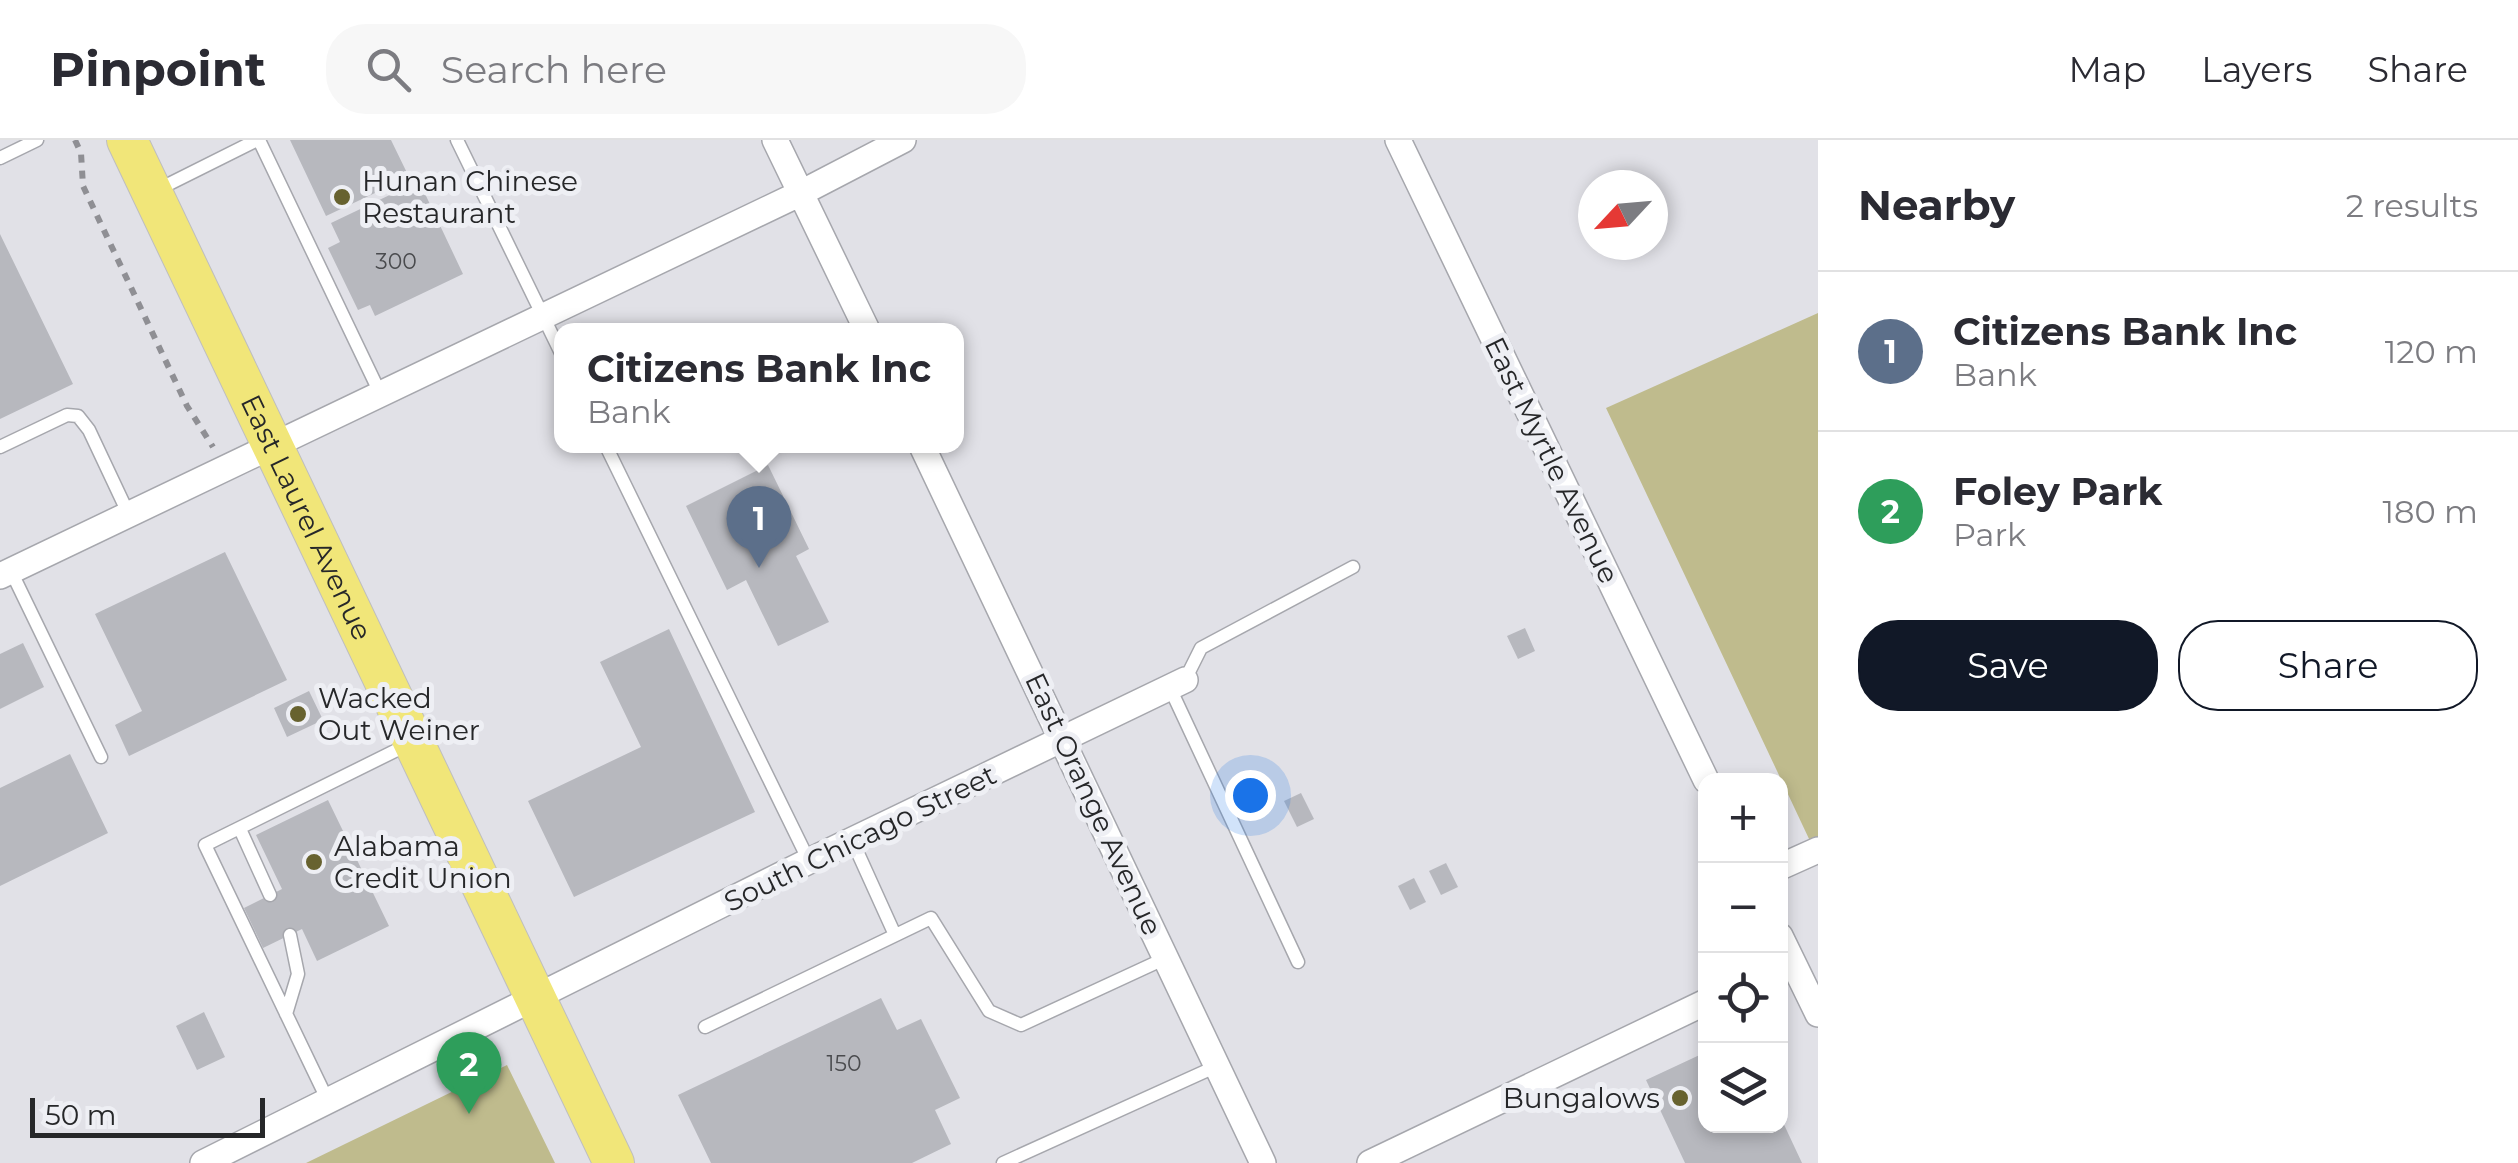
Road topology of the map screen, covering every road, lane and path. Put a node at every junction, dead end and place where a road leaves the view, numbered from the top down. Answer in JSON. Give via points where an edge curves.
{"nodes":[{"id":1,"x":37,"y":140,"type":"edge"},
{"id":2,"x":75,"y":140,"type":"edge"},
{"id":3,"x":128,"y":140,"type":"edge"},
{"id":4,"x":258,"y":140,"type":"edge"},
{"id":5,"x":457,"y":140,"type":"edge"},
{"id":6,"x":775,"y":140,"type":"edge"},
{"id":7,"x":903,"y":140,"type":"edge"},
{"id":8,"x":1398,"y":140,"type":"edge"},
{"id":9,"x":0,"y":158,"type":"edge"},
{"id":10,"x":152,"y":192,"type":"junction"},
{"id":11,"x":801,"y":193,"type":"junction"},
{"id":12,"x":542,"y":316,"type":"junction"},
{"id":13,"x":864,"y":323,"type":"edge"},
{"id":14,"x":554,"y":339,"type":"edge"},
{"id":15,"x":380,"y":393,"type":"junction"},
{"id":16,"x":273,"y":444,"type":"junction"},
{"id":17,"x":0,"y":447,"type":"edge"},
{"id":18,"x":609,"y":453,"type":"edge"},
{"id":19,"x":925,"y":453,"type":"edge"},
{"id":20,"x":226,"y":468,"type":"junction"},
{"id":21,"x":129,"y":516,"type":"junction"},
{"id":22,"x":1353,"y":566,"type":"dead end"},
{"id":23,"x":6,"y":574,"type":"edge"},
{"id":24,"x":1177,"y":684,"type":"junction"},
{"id":25,"x":1064,"y":740,"type":"junction"},
{"id":26,"x":413,"y":742,"type":"junction"},
{"id":27,"x":100,"y":757,"type":"dead end"},
{"id":28,"x":1703,"y":773,"type":"edge"},
{"id":29,"x":240,"y":828,"type":"junction"},
{"id":30,"x":852,"y":840,"type":"junction"},
{"id":31,"x":1818,"y":850,"type":"edge"},
{"id":32,"x":809,"y":860,"type":"junction"},
{"id":33,"x":1788,"y":864,"type":"edge"},
{"id":34,"x":270,"y":895,"type":"dead end"},
{"id":35,"x":290,"y":935,"type":"dead end"},
{"id":36,"x":896,"y":935,"type":"junction"},
{"id":37,"x":1166,"y":958,"type":"junction"},
{"id":38,"x":1298,"y":962,"type":"dead end"},
{"id":39,"x":1788,"y":966,"type":"edge"},
{"id":40,"x":534,"y":996,"type":"junction"},
{"id":41,"x":1698,"y":1006,"type":"edge"},
{"id":42,"x":286,"y":1014,"type":"junction"},
{"id":43,"x":1818,"y":1014,"type":"edge"},
{"id":44,"x":706,"y":1028,"type":"dead end"},
{"id":45,"x":1217,"y":1066,"type":"junction"},
{"id":46,"x":328,"y":1100,"type":"junction"},
{"id":47,"x":203,"y":1163,"type":"edge"},
{"id":48,"x":614,"y":1163,"type":"edge"},
{"id":49,"x":1003,"y":1163,"type":"edge"},
{"id":50,"x":1263,"y":1163,"type":"edge"},
{"id":51,"x":1370,"y":1163,"type":"edge"}],
"edges":[{"from":1,"to":9,"type":"lane"},
{"from":2,"to":20,"type":"path","via":[[83,186],[187,406]]},
{"from":3,"to":10,"type":"main road","name":"East Laurel Avenue"},
{"from":4,"to":10,"type":"lane"},
{"from":4,"to":15,"type":"lane"},
{"from":5,"to":12,"type":"lane"},
{"from":6,"to":11,"type":"street"},
{"from":7,"to":11,"type":"street"},
{"from":8,"to":28,"type":"street","name":"East Myrtle Avenue"},
{"from":10,"to":16,"type":"main road","name":"East Laurel Avenue"},
{"from":11,"to":12,"type":"street"},
{"from":11,"to":13,"type":"street"},
{"from":12,"to":14,"type":"lane"},
{"from":12,"to":15,"type":"street"},
{"from":15,"to":16,"type":"street"},
{"from":16,"to":20,"type":"street"},
{"from":16,"to":26,"type":"main road","name":"East Laurel Avenue"},
{"from":17,"to":21,"type":"lane","via":[[78,416]]},
{"from":18,"to":32,"type":"lane"},
{"from":19,"to":25,"type":"street","name":"East Orange Avenue"},
{"from":20,"to":21,"type":"street"},
{"from":21,"to":23,"type":"street"},
{"from":22,"to":24,"type":"lane","via":[[1201,648]]},
{"from":23,"to":27,"type":"lane"},
{"from":24,"to":25,"type":"street","name":"South Chicago Street"},
{"from":24,"to":38,"type":"lane"},
{"from":25,"to":30,"type":"street","name":"South Chicago Street"},
{"from":25,"to":37,"type":"street","name":"East Orange Avenue"},
{"from":26,"to":29,"type":"lane"},
{"from":26,"to":40,"type":"main road","name":"East Laurel Avenue"},
{"from":29,"to":34,"type":"lane"},
{"from":29,"to":42,"type":"lane","via":[[205,846]]},
{"from":30,"to":32,"type":"street","name":"South Chicago Street"},
{"from":30,"to":36,"type":"lane"},
{"from":31,"to":33,"type":"street"},
{"from":32,"to":40,"type":"street","name":"South Chicago Street"},
{"from":35,"to":42,"type":"lane","via":[[298,974]]},
{"from":36,"to":37,"type":"lane","via":[[930,918],[989,1011],[1021,1025]]},
{"from":36,"to":44,"type":"lane"},
{"from":37,"to":45,"type":"street","name":"East Orange Avenue"},
{"from":39,"to":43,"type":"street"},
{"from":40,"to":46,"type":"street","name":"South Chicago Street"},
{"from":40,"to":48,"type":"main road","name":"East Laurel Avenue"},
{"from":41,"to":51,"type":"street"},
{"from":42,"to":46,"type":"lane"},
{"from":45,"to":49,"type":"lane"},
{"from":45,"to":50,"type":"street","name":"East Orange Avenue"},
{"from":46,"to":47,"type":"street","name":"South Chicago Street"}]}
